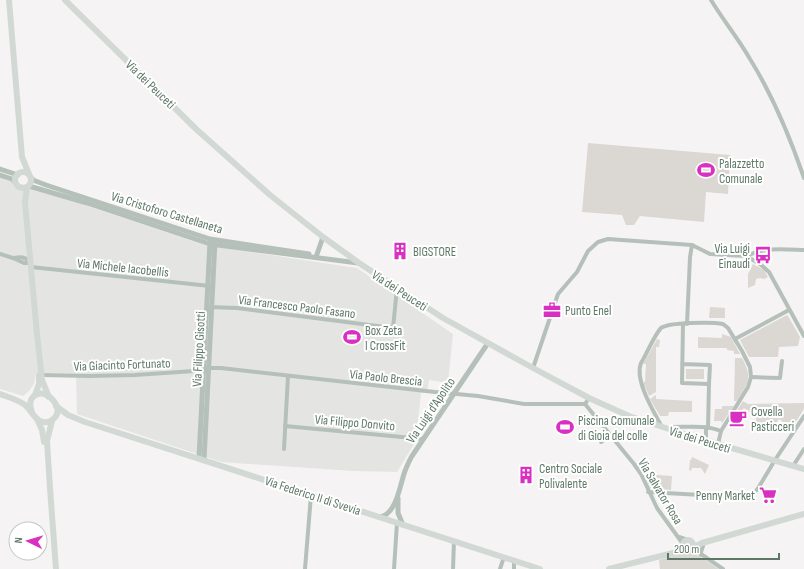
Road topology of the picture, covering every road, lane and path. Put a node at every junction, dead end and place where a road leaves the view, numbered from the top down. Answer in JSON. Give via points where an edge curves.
{"nodes":[{"id":1,"x":9,"y":0,"type":"edge"},
{"id":2,"x":65,"y":0,"type":"edge"},
{"id":3,"x":711,"y":0,"type":"edge"},
{"id":4,"x":22,"y":157,"type":"junction"},
{"id":5,"x":0,"y":169,"type":"edge"},
{"id":6,"x":19,"y":174,"type":"junction"},
{"id":7,"x":0,"y":175,"type":"edge"},
{"id":8,"x":29,"y":175,"type":"junction"},
{"id":9,"x":804,"y":178,"type":"edge"},
{"id":10,"x":18,"y":185,"type":"junction"},
{"id":11,"x":28,"y":186,"type":"junction"},
{"id":12,"x":25,"y":202,"type":"junction"},
{"id":13,"x":323,"y":237,"type":"junction"},
{"id":14,"x":29,"y":242,"type":"junction"},
{"id":15,"x":212,"y":242,"type":"junction"},
{"id":16,"x":692,"y":245,"type":"junction"},
{"id":17,"x":804,"y":250,"type":"edge"},
{"id":18,"x":0,"y":254,"type":"edge"},
{"id":19,"x":746,"y":256,"type":"junction"},
{"id":20,"x":22,"y":257,"type":"junction"},
{"id":21,"x":316,"y":257,"type":"junction"},
{"id":22,"x":13,"y":258,"type":"junction"},
{"id":23,"x":359,"y":263,"type":"junction"},
{"id":24,"x":29,"y":264,"type":"junction"},
{"id":25,"x":210,"y":286,"type":"junction"},
{"id":26,"x":397,"y":288,"type":"junction"},
{"id":27,"x":209,"y":307,"type":"junction"},
{"id":28,"x":789,"y":310,"type":"junction"},
{"id":29,"x":685,"y":324,"type":"junction"},
{"id":30,"x":37,"y":334,"type":"junction"},
{"id":31,"x":804,"y":336,"type":"edge"},
{"id":32,"x":735,"y":339,"type":"junction"},
{"id":33,"x":488,"y":343,"type":"junction"},
{"id":34,"x":782,"y":361,"type":"dead end"},
{"id":35,"x":682,"y":364,"type":"junction"},
{"id":36,"x":206,"y":368,"type":"junction"},
{"id":37,"x":533,"y":368,"type":"junction"},
{"id":38,"x":42,"y":375,"type":"junction"},
{"id":39,"x":288,"y":376,"type":"junction"},
{"id":40,"x":752,"y":377,"type":"junction"},
{"id":41,"x":709,"y":384,"type":"junction"},
{"id":42,"x":453,"y":394,"type":"junction"},
{"id":43,"x":3,"y":395,"type":"edge"},
{"id":44,"x":34,"y":396,"type":"junction"},
{"id":45,"x":49,"y":397,"type":"junction"},
{"id":46,"x":589,"y":398,"type":"junction"},
{"id":47,"x":585,"y":404,"type":"junction"},
{"id":48,"x":56,"y":406,"type":"junction"},
{"id":49,"x":32,"y":412,"type":"junction"},
{"id":50,"x":804,"y":416,"type":"edge"},
{"id":51,"x":37,"y":419,"type":"junction"},
{"id":52,"x":53,"y":420,"type":"junction"},
{"id":53,"x":85,"y":422,"type":"junction"},
{"id":54,"x":285,"y":426,"type":"junction"},
{"id":55,"x":707,"y":427,"type":"junction"},
{"id":56,"x":665,"y":428,"type":"junction"},
{"id":57,"x":721,"y":431,"type":"junction"},
{"id":58,"x":611,"y":435,"type":"junction"},
{"id":59,"x":424,"y":439,"type":"junction"},
{"id":60,"x":706,"y":441,"type":"junction"},
{"id":61,"x":601,"y":442,"type":"dead end"},
{"id":62,"x":718,"y":444,"type":"junction"},
{"id":63,"x":284,"y":449,"type":"dead end"},
{"id":64,"x":804,"y":449,"type":"edge"},
{"id":65,"x":202,"y":459,"type":"junction"},
{"id":66,"x":775,"y":460,"type":"junction"},
{"id":67,"x":793,"y":466,"type":"junction"},
{"id":68,"x":804,"y":469,"type":"edge"},
{"id":69,"x":50,"y":488,"type":"junction"},
{"id":70,"x":648,"y":492,"type":"junction"},
{"id":71,"x":311,"y":495,"type":"junction"},
{"id":72,"x":396,"y":505,"type":"junction"},
{"id":73,"x":804,"y":514,"type":"edge"},
{"id":74,"x":380,"y":517,"type":"junction"},
{"id":75,"x":397,"y":523,"type":"junction"},
{"id":76,"x":454,"y":541,"type":"junction"},
{"id":77,"x":703,"y":543,"type":"junction"},
{"id":78,"x":687,"y":545,"type":"junction"},
{"id":79,"x":701,"y":555,"type":"junction"},
{"id":80,"x":504,"y":557,"type":"junction"},
{"id":81,"x":514,"y":560,"type":"junction"},
{"id":82,"x":56,"y":569,"type":"edge"},
{"id":83,"x":305,"y":569,"type":"edge"},
{"id":84,"x":394,"y":569,"type":"edge"},
{"id":85,"x":453,"y":569,"type":"edge"},
{"id":86,"x":500,"y":569,"type":"edge"},
{"id":87,"x":514,"y":569,"type":"edge"},
{"id":88,"x":540,"y":569,"type":"edge"},
{"id":89,"x":609,"y":569,"type":"edge"},
{"id":90,"x":723,"y":569,"type":"edge"}],
"edges":[{"from":1,"to":4,"type":"main road"},
{"from":2,"to":13,"type":"main road","name":"Via dei Peuceti","via":[[202,133],[270,195]]},
{"from":3,"to":9,"type":"street","via":[[750,59],[769,94],[788,132]]},
{"from":4,"to":6,"type":"main road"},
{"from":4,"to":8,"type":"main road"},
{"from":5,"to":6,"type":"street"},
{"from":6,"to":8,"type":"main road","via":[[24,172]]},
{"from":6,"to":10,"type":"main road","via":[[16,178]]},
{"from":7,"to":10,"type":"street","via":[[12,179]]},
{"from":8,"to":11,"type":"main road","via":[[31,181]]},
{"from":8,"to":15,"type":"street","name":"Via Cristoforo Castellaneta","via":[[33,180],[46,185]]},
{"from":10,"to":11,"type":"main road"},
{"from":10,"to":12,"type":"main road"},
{"from":11,"to":12,"type":"main road"},
{"from":11,"to":15,"type":"street","name":"Via Cristoforo Castellaneta"},
{"from":12,"to":14,"type":"main road"},
{"from":13,"to":21,"type":"street"},
{"from":13,"to":23,"type":"main road","name":"Via dei Peuceti"},
{"from":14,"to":20,"type":"street"},
{"from":14,"to":24,"type":"main road"},
{"from":15,"to":21,"type":"street","name":"Via Cristoforo Castellaneta"},
{"from":15,"to":25,"type":"street","name":"Via Filippo Gisotti"},
{"from":16,"to":19,"type":"street","via":[[710,254]]},
{"from":16,"to":29,"type":"street"},
{"from":16,"to":37,"type":"street","via":[[613,239],[603,240],[593,246],[585,255],[577,272],[558,294]]},
{"from":17,"to":19,"type":"street","via":[[772,248]]},
{"from":18,"to":22,"type":"street"},
{"from":19,"to":28,"type":"street","via":[[769,272]]},
{"from":20,"to":22,"type":"street"},
{"from":20,"to":24,"type":"street"},
{"from":21,"to":23,"type":"street","name":"Via Cristoforo Castellaneta"},
{"from":22,"to":24,"type":"street"},
{"from":23,"to":26,"type":"main road","name":"Via dei Peuceti"},
{"from":24,"to":25,"type":"street","name":"Via Michele Iacobellis"},
{"from":24,"to":30,"type":"main road"},
{"from":25,"to":27,"type":"street","name":"Via Filippo Gisotti"},
{"from":26,"to":27,"type":"street","name":"Via Francesco Paolo Fasano","via":[[393,328],[237,308]]},
{"from":26,"to":33,"type":"main road","name":"Via dei Peuceti"},
{"from":27,"to":36,"type":"street","name":"Via Filippo Gisotti"},
{"from":28,"to":31,"type":"street"},
{"from":28,"to":32,"type":"street"},
{"from":29,"to":32,"type":"street","via":[[724,324]]},
{"from":29,"to":35,"type":"street"},
{"from":29,"to":56,"type":"street","via":[[669,324],[660,329],[639,367],[642,386]]},
{"from":30,"to":38,"type":"main road"},
{"from":30,"to":44,"type":"main road","via":[[39,378]]},
{"from":32,"to":40,"type":"street","via":[[750,367]]},
{"from":33,"to":37,"type":"main road","name":"Via dei Peuceti"},
{"from":33,"to":42,"type":"street","name":"Via Luigi d'Apolito"},
{"from":34,"to":40,"type":"street","via":[[780,378]]},
{"from":35,"to":41,"type":"street","via":[[682,383]]},
{"from":35,"to":41,"type":"street","via":[[710,364]]},
{"from":36,"to":38,"type":"street","name":"Via Giacinto Fortunato","via":[[186,372],[135,375]]},
{"from":36,"to":39,"type":"street","name":"Via Paolo Brescia"},
{"from":36,"to":65,"type":"street","name":"Via Filippo Gisotti"},
{"from":37,"to":46,"type":"main road","name":"Via dei Peuceti"},
{"from":38,"to":45,"type":"main road"},
{"from":39,"to":42,"type":"street","name":"Via Paolo Brescia"},
{"from":39,"to":54,"type":"street"},
{"from":40,"to":57,"type":"street"},
{"from":41,"to":55,"type":"street"},
{"from":42,"to":47,"type":"street","name":"Via Paolo Brescia","via":[[524,404]]},
{"from":42,"to":59,"type":"street","name":"Via Luigi d'Apolito"},
{"from":43,"to":44,"type":"main road","via":[[19,399]]},
{"from":43,"to":49,"type":"main road","via":[[22,403]]},
{"from":44,"to":45,"type":"main road","via":[[41,393]]},
{"from":44,"to":49,"type":"main road","via":[[30,404]]},
{"from":45,"to":48,"type":"main road"},
{"from":46,"to":47,"type":"street"},
{"from":46,"to":56,"type":"main road","name":"Via dei Peuceti","via":[[638,420]]},
{"from":47,"to":58,"type":"street","name":"Via Salvator Rosa"},
{"from":48,"to":52,"type":"main road","via":[[57,414]]},
{"from":48,"to":53,"type":"main road","via":[[68,415]]},
{"from":49,"to":51,"type":"main road"},
{"from":50,"to":66,"type":"street"},
{"from":51,"to":52,"type":"main road","via":[[46,422]]},
{"from":51,"to":69,"type":"main road","via":[[44,436]]},
{"from":52,"to":53,"type":"main road","via":[[67,417]]},
{"from":52,"to":69,"type":"main road","via":[[47,437]]},
{"from":53,"to":65,"type":"main road","name":"Via Federico II di Svevia"},
{"from":54,"to":59,"type":"street","name":"Via Filippo Donvito"},
{"from":54,"to":63,"type":"street"},
{"from":55,"to":56,"type":"street"},
{"from":55,"to":57,"type":"street"},
{"from":55,"to":60,"type":"street"},
{"from":56,"to":60,"type":"main road","name":"Via dei Peuceti"},
{"from":57,"to":62,"type":"street"},
{"from":58,"to":61,"type":"street"},
{"from":58,"to":70,"type":"street","name":"Via Salvator Rosa","via":[[641,474]]},
{"from":59,"to":72,"type":"street","name":"Via Luigi d'Apolito","via":[[406,467]]},
{"from":60,"to":62,"type":"main road","name":"Via dei Peuceti"},
{"from":62,"to":66,"type":"main road","name":"Via dei Peuceti"},
{"from":64,"to":67,"type":"street"},
{"from":65,"to":71,"type":"main road","name":"Via Federico II di Svevia"},
{"from":66,"to":67,"type":"main road","name":"Via dei Peuceti"},
{"from":66,"to":70,"type":"street","via":[[760,486],[749,495],[736,497]]},
{"from":67,"to":68,"type":"main road","name":"Via dei Peuceti"},
{"from":69,"to":82,"type":"main road"},
{"from":70,"to":78,"type":"street","name":"Via Salvator Rosa","via":[[670,528]]},
{"from":71,"to":74,"type":"main road","name":"Via Federico II di Svevia"},
{"from":71,"to":83,"type":"street"},
{"from":72,"to":74,"type":"street","name":"Via Luigi d'Apolito"},
{"from":72,"to":75,"type":"street","via":[[400,520]]},
{"from":72,"to":75,"type":"street","via":[[391,515]]},
{"from":73,"to":77,"type":"main road"},
{"from":74,"to":75,"type":"main road","name":"Via Federico II di Svevia"},
{"from":75,"to":76,"type":"main road","name":"Via Federico II di Svevia"},
{"from":75,"to":84,"type":"street"},
{"from":76,"to":80,"type":"main road","name":"Via Federico II di Svevia"},
{"from":76,"to":85,"type":"street"},
{"from":77,"to":78,"type":"main road"},
{"from":77,"to":79,"type":"street"},
{"from":78,"to":79,"type":"street"},
{"from":78,"to":89,"type":"main road","via":[[675,552]]},
{"from":79,"to":90,"type":"street"},
{"from":80,"to":81,"type":"main road","name":"Via Federico II di Svevia"},
{"from":80,"to":86,"type":"street"},
{"from":81,"to":87,"type":"street"},
{"from":81,"to":88,"type":"main road","name":"Via Federico II di Svevia"}]}
